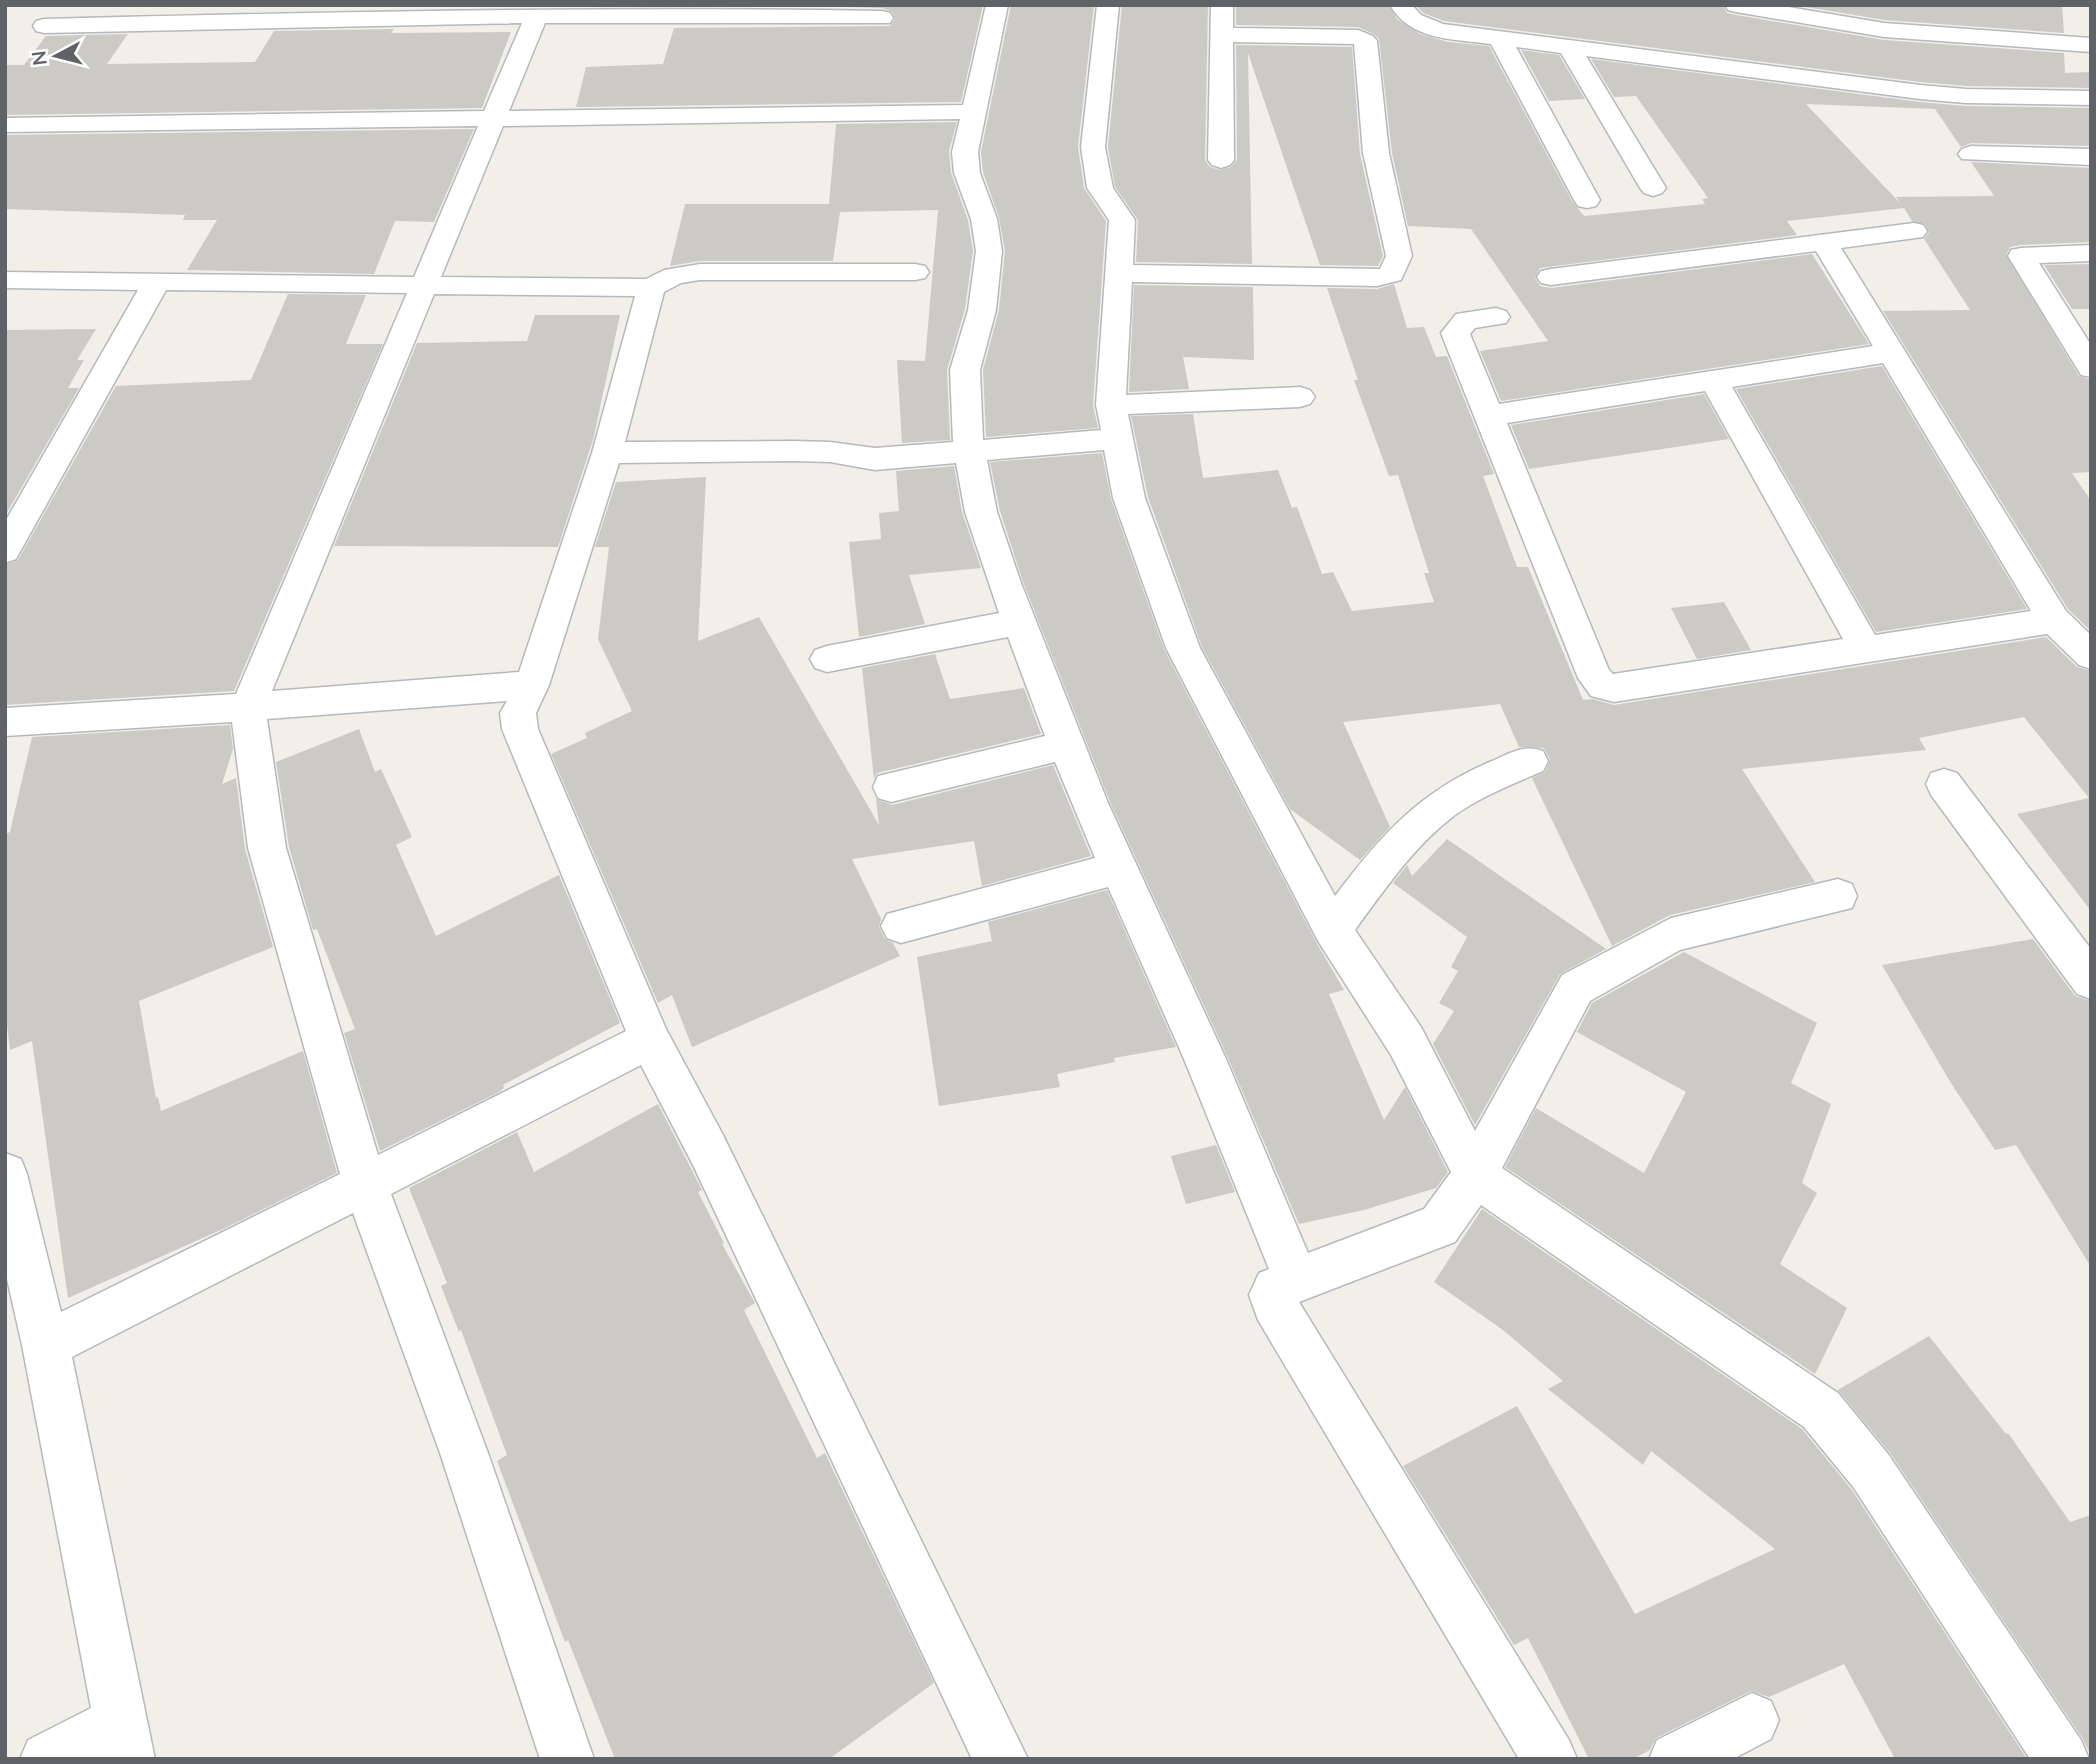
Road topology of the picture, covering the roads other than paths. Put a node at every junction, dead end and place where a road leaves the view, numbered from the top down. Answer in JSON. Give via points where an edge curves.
{"nodes":[{"id":1,"x":997,"y":5,"type":"edge"},
{"id":2,"x":1108,"y":5,"type":"edge"},
{"id":3,"x":1222,"y":5,"type":"edge"},
{"id":4,"x":1401,"y":5,"type":"edge"},
{"id":5,"x":1736,"y":5,"type":"edge"},
{"id":6,"x":457,"y":11,"type":"edge"},
{"id":7,"x":536,"y":16,"type":"junction"},
{"id":8,"x":882,"y":18,"type":"dead end"},
{"id":9,"x":44,"y":26,"type":"dead end"},
{"id":10,"x":1222,"y":35,"type":"junction"},
{"id":11,"x":1499,"y":38,"type":"junction"},
{"id":12,"x":2091,"y":45,"type":"edge"},
{"id":13,"x":1569,"y":47,"type":"junction"},
{"id":14,"x":2091,"y":98,"type":"edge"},
{"id":15,"x":974,"y":112,"type":"junction"},
{"id":16,"x":492,"y":118,"type":"junction"},
{"id":17,"x":5,"y":125,"type":"edge"},
{"id":18,"x":1971,"y":154,"type":"dead end"},
{"id":19,"x":2091,"y":157,"type":"edge"},
{"id":20,"x":1221,"y":160,"type":"dead end"},
{"id":21,"x":1653,"y":188,"type":"dead end"},
{"id":22,"x":1587,"y":200,"type":"dead end"},
{"id":23,"x":1914,"y":231,"type":"dead end"},
{"id":24,"x":1824,"y":242,"type":"junction"},
{"id":25,"x":2091,"y":253,"type":"edge"},
{"id":26,"x":915,"y":272,"type":"dead end"},
{"id":27,"x":1120,"y":273,"type":"junction"},
{"id":28,"x":1551,"y":276,"type":"dead end"},
{"id":29,"x":5,"y":280,"type":"edge"},
{"id":30,"x":157,"y":281,"type":"junction"},
{"id":31,"x":423,"y":287,"type":"junction"},
{"id":32,"x":651,"y":288,"type":"junction"},
{"id":33,"x":1496,"y":317,"type":"dead end"},
{"id":34,"x":1892,"y":352,"type":"junction"},
{"id":35,"x":2090,"y":366,"type":"edge"},
{"id":36,"x":1713,"y":379,"type":"junction"},
{"id":37,"x":1300,"y":397,"type":"dead end"},
{"id":38,"x":1489,"y":416,"type":"junction"},
{"id":39,"x":1114,"y":422,"type":"junction"},
{"id":40,"x":970,"y":451,"type":"junction"},
{"id":41,"x":607,"y":453,"type":"junction"},
{"id":42,"x":5,"y":551,"type":"edge"},
{"id":43,"x":2054,"y":620,"type":"junction"},
{"id":44,"x":1020,"y":622,"type":"junction"},
{"id":45,"x":1866,"y":649,"type":"junction"},
{"id":46,"x":2091,"y":656,"type":"edge"},
{"id":47,"x":827,"y":659,"type":"dead end"},
{"id":48,"x":531,"y":685,"type":"junction"},
{"id":49,"x":248,"y":708,"type":"junction"},
{"id":50,"x":5,"y":722,"type":"edge"},
{"id":51,"x":1066,"y":745,"type":"junction"},
{"id":52,"x":1530,"y":761,"type":"dead end"},
{"id":53,"x":1944,"y":785,"type":"dead end"},
{"id":54,"x":891,"y":787,"type":"dead end"},
{"id":55,"x":1118,"y":868,"type":"junction"},
{"id":56,"x":1838,"y":896,"type":"dead end"},
{"id":57,"x":901,"y":926,"type":"dead end"},
{"id":58,"x":1332,"y":929,"type":"junction"},
{"id":59,"x":2091,"y":981,"type":"edge"},
{"id":60,"x":650,"y":1040,"type":"junction"},
{"id":61,"x":5,"y":1174,"type":"edge"},
{"id":62,"x":1475,"y":1175,"type":"junction"},
{"id":63,"x":365,"y":1184,"type":"junction"},
{"id":64,"x":1296,"y":1280,"type":"junction"},
{"id":65,"x":46,"y":1345,"type":"junction"},
{"id":66,"x":1752,"y":1720,"type":"dead end"},
{"id":67,"x":125,"y":1740,"type":"edge"},
{"id":68,"x":47,"y":1759,"type":"edge"},
{"id":69,"x":567,"y":1759,"type":"edge"},
{"id":70,"x":1001,"y":1759,"type":"edge"},
{"id":71,"x":1550,"y":1759,"type":"edge"},
{"id":72,"x":1676,"y":1759,"type":"edge"},
{"id":73,"x":2062,"y":1759,"type":"edge"}],
"edges":[{"from":1,"to":15,"type":"street"},
{"from":2,"to":27,"type":"street","via":[[1093,147],[1100,188],[1122,220]]},
{"from":3,"to":10,"type":"street"},
{"from":4,"to":11,"type":"street","via":[[1410,18],[1424,26]]},
{"from":5,"to":12,"type":"street","via":[[1884,30]]},
{"from":6,"to":7,"type":"street"},
{"from":6,"to":9,"type":"street"},
{"from":7,"to":8,"type":"street"},
{"from":7,"to":16,"type":"street"},
{"from":10,"to":20,"type":"street"},
{"from":10,"to":27,"type":"street","via":[[1358,37],[1365,41],[1376,153],[1399,256],[1395,267],[1391,274],[1377,278]]},
{"from":11,"to":13,"type":"street"},
{"from":11,"to":22,"type":"street"},
{"from":13,"to":14,"type":"street","via":[[1920,92]]},
{"from":13,"to":21,"type":"street"},
{"from":15,"to":16,"type":"street"},
{"from":15,"to":40,"type":"street","via":[[965,152],[967,173],[984,219],[989,251],[982,310],[965,370]]},
{"from":16,"to":17,"type":"street"},
{"from":16,"to":31,"type":"street"},
{"from":18,"to":19,"type":"street"},
{"from":23,"to":24,"type":"street"},
{"from":24,"to":28,"type":"street"},
{"from":24,"to":34,"type":"street"},
{"from":25,"to":35,"type":"street","via":[[2021,256]]},
{"from":26,"to":32,"type":"street","via":[[700,272],[674,276]]},
{"from":27,"to":39,"type":"street"},
{"from":29,"to":30,"type":"street"},
{"from":30,"to":31,"type":"street"},
{"from":30,"to":42,"type":"street"},
{"from":31,"to":32,"type":"street"},
{"from":31,"to":49,"type":"street"},
{"from":32,"to":41,"type":"street"},
{"from":33,"to":38,"type":"street","via":[[1466,320],[1455,333]]},
{"from":34,"to":36,"type":"street"},
{"from":34,"to":43,"type":"street"},
{"from":36,"to":38,"type":"street"},
{"from":36,"to":45,"type":"street"},
{"from":37,"to":39,"type":"street"},
{"from":38,"to":45,"type":"street","via":[[1595,678],[1603,686],[1614,688]]},
{"from":39,"to":40,"type":"street"},
{"from":39,"to":58,"type":"street","via":[[1129,498],[1182,648]]},
{"from":40,"to":41,"type":"street","via":[[875,459],[794,451]]},
{"from":40,"to":44,"type":"street","via":[[981,512]]},
{"from":41,"to":48,"type":"street"},
{"from":43,"to":45,"type":"street"},
{"from":43,"to":46,"type":"street"},
{"from":44,"to":47,"type":"street"},
{"from":44,"to":51,"type":"street"},
{"from":48,"to":49,"type":"street"},
{"from":48,"to":60,"type":"street","via":[[518,713],[520,729]]},
{"from":49,"to":50,"type":"street"},
{"from":49,"to":63,"type":"street","via":[[267,848]]},
{"from":51,"to":54,"type":"street"},
{"from":51,"to":55,"type":"street"},
{"from":52,"to":58,"type":"street","via":[[1491,776],[1442,804],[1398,845]]},
{"from":53,"to":59,"type":"street"},
{"from":55,"to":57,"type":"street"},
{"from":55,"to":64,"type":"street","via":[[1205,1059]]},
{"from":56,"to":62,"type":"street","via":[[1671,935],[1576,988]]},
{"from":58,"to":62,"type":"street","via":[[1406,1041]]},
{"from":60,"to":63,"type":"street"},
{"from":60,"to":70,"type":"street","via":[[708,1150]]},
{"from":61,"to":65,"type":"street"},
{"from":62,"to":64,"type":"street","via":[[1439,1226]]},
{"from":62,"to":73,"type":"street","via":[[1821,1410],[1871,1471]]},
{"from":63,"to":65,"type":"street"},
{"from":63,"to":69,"type":"street","via":[[464,1453]]},
{"from":64,"to":71,"type":"street","via":[[1275,1289],[1274,1304]]},
{"from":65,"to":67,"type":"street"},
{"from":66,"to":72,"type":"street"},
{"from":67,"to":68,"type":"street"}]}
